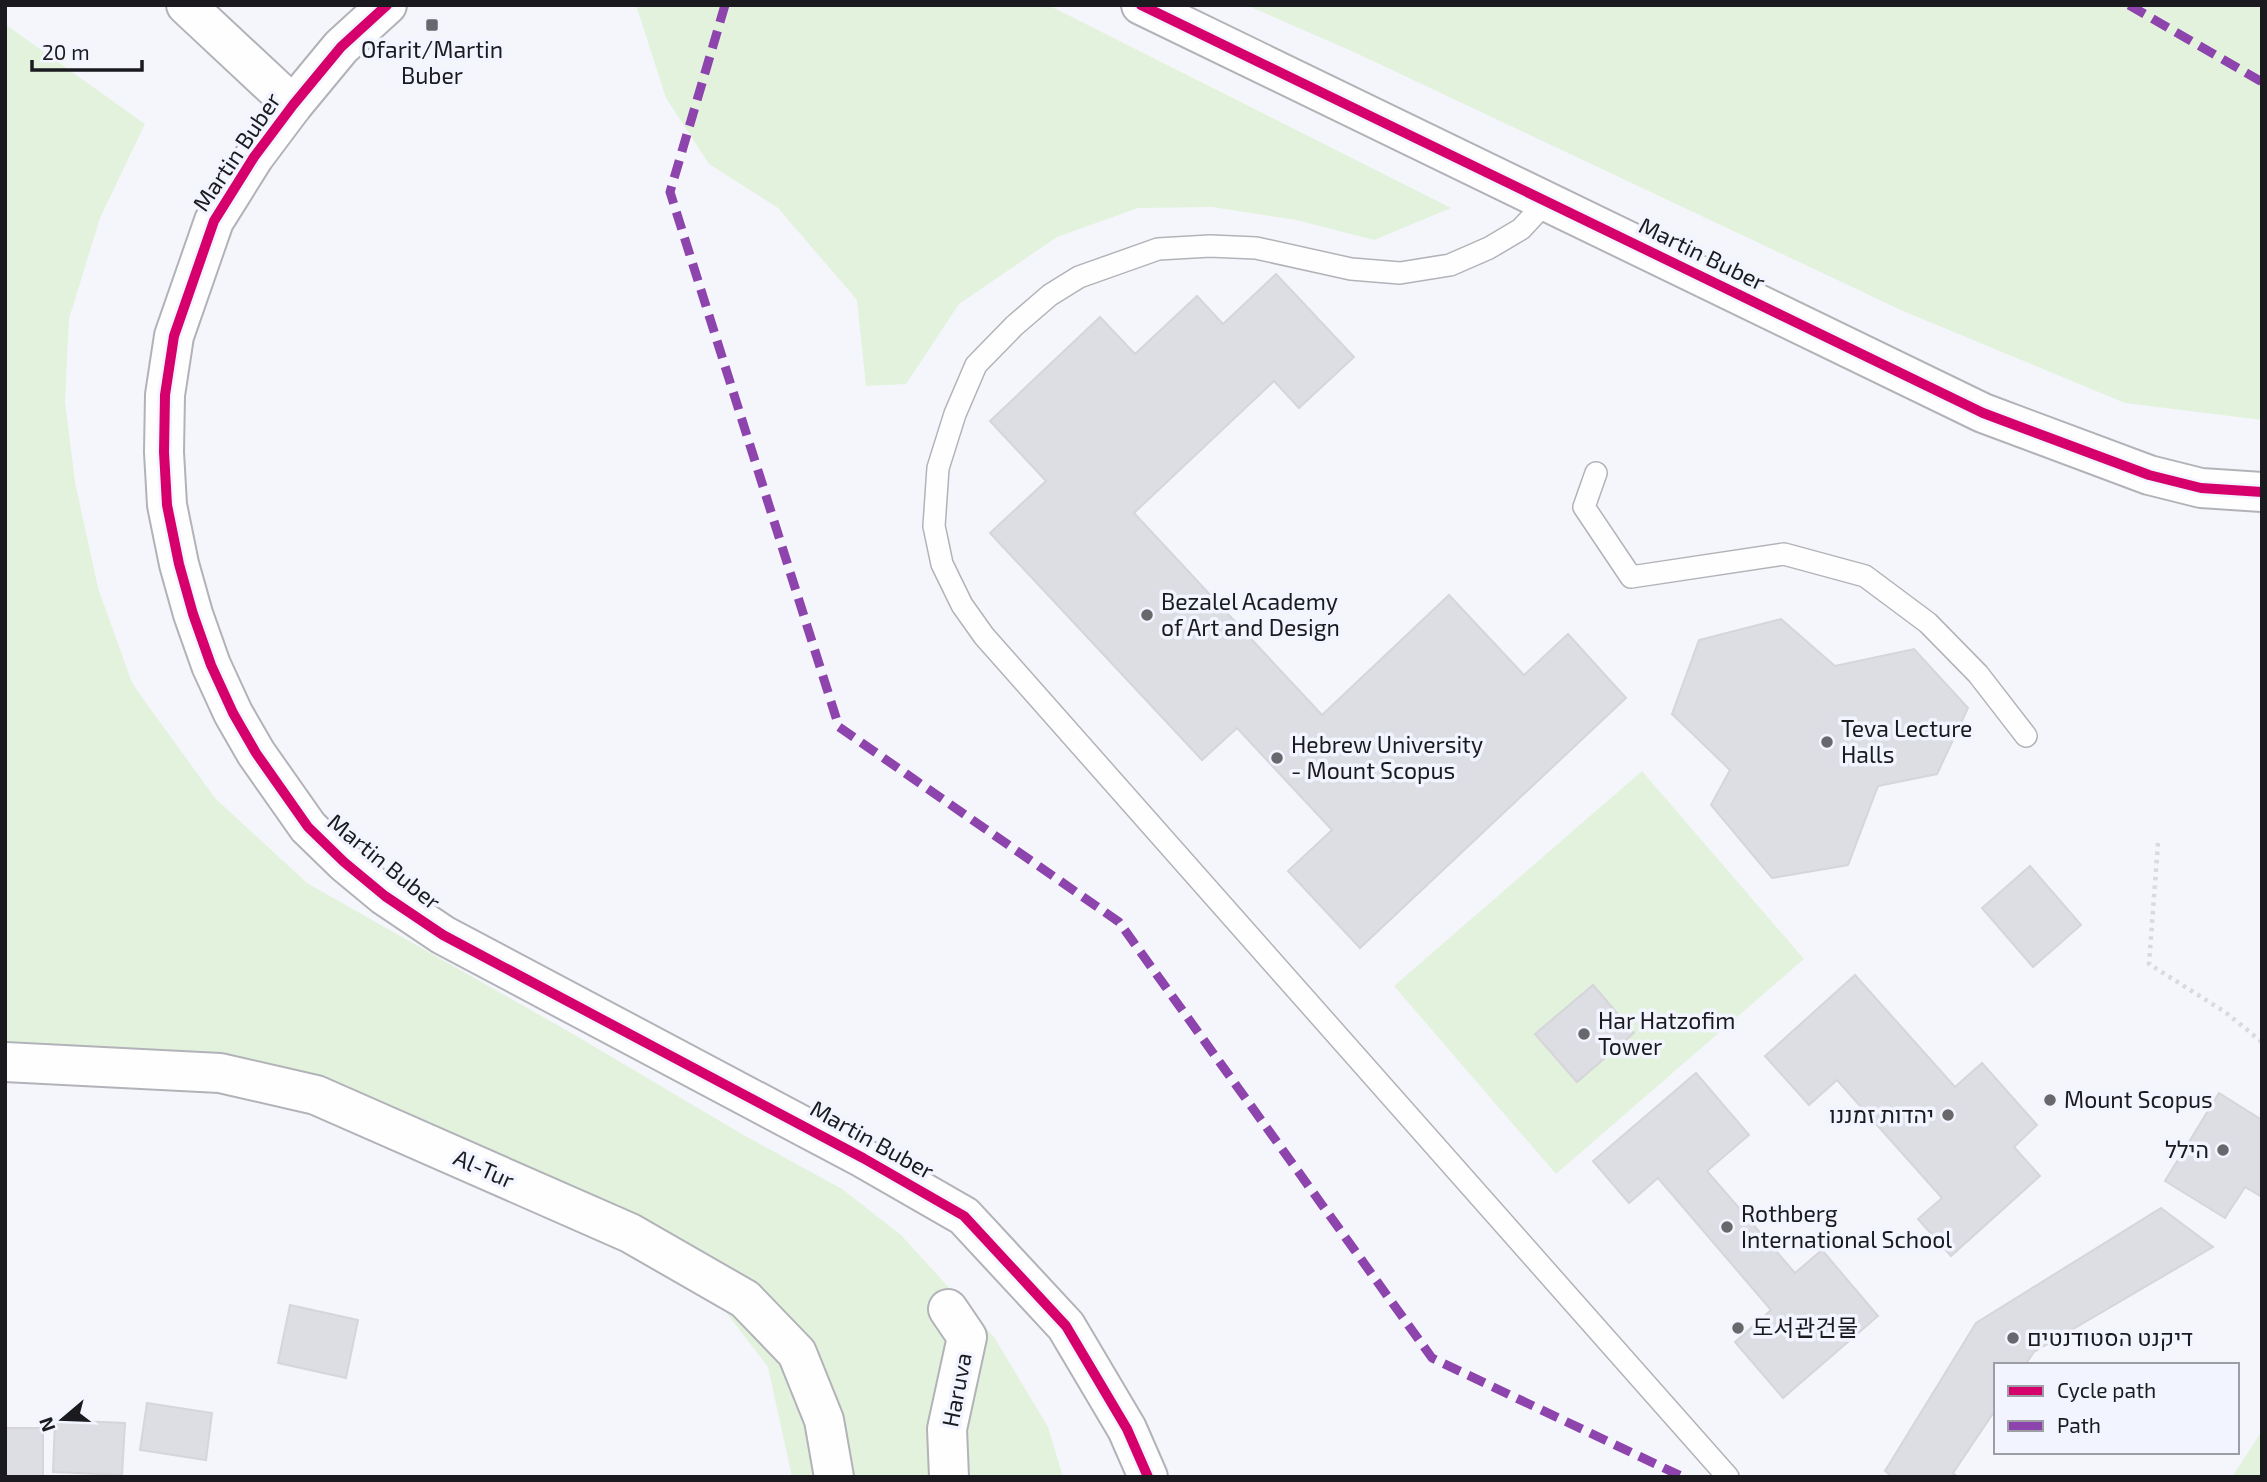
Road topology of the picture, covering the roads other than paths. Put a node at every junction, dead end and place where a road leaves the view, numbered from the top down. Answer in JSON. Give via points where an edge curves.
{"nodes":[{"id":1,"x":387,"y":5,"type":"edge"},
{"id":2,"x":1141,"y":5,"type":"edge"},
{"id":3,"x":191,"y":7,"type":"edge"},
{"id":4,"x":293,"y":105,"type":"junction"},
{"id":5,"x":1546,"y":202,"type":"junction"},
{"id":6,"x":1596,"y":473,"type":"dead end"},
{"id":7,"x":2262,"y":492,"type":"edge"},
{"id":8,"x":2026,"y":736,"type":"dead end"},
{"id":9,"x":5,"y":1062,"type":"edge"},
{"id":10,"x":948,"y":1309,"type":"dead end"},
{"id":11,"x":834,"y":1477,"type":"edge"},
{"id":12,"x":949,"y":1477,"type":"edge"},
{"id":13,"x":1148,"y":1477,"type":"edge"},
{"id":14,"x":1728,"y":1477,"type":"edge"}],
"edges":[{"from":1,"to":4,"type":"street","name":"Martin Buber","via":[[341,47]]},
{"from":2,"to":5,"type":"street","name":"Martin Buber"},
{"from":3,"to":4,"type":"street"},
{"from":4,"to":13,"type":"street","name":"Martin Buber","via":[[214,221],[174,336],[165,395],[167,505],[179,564],[211,664],[256,753],[308,827],[385,896],[443,935],[863,1157],[964,1216],[1066,1326],[1127,1429]]},
{"from":5,"to":7,"type":"street","name":"Martin Buber","via":[[1983,414],[2149,475],[2201,488]]},
{"from":5,"to":14,"type":"lane","via":[[1521,229],[1489,248],[1450,265],[1400,273],[1351,269],[1256,248],[1210,246],[1158,249],[1079,276],[1013,326],[976,365],[938,468],[934,526],[942,565],[984,636]]},
{"from":6,"to":8,"type":"lane","via":[[1584,507],[1631,577],[1784,554],[1865,576],[1928,623],[1979,674]]},
{"from":9,"to":11,"type":"street","name":"Al-Tur","via":[[220,1073],[316,1095],[629,1233],[745,1299],[797,1353],[824,1420]]},
{"from":10,"to":12,"type":"street","name":"Haruva","via":[[967,1337],[947,1429]]}]}
